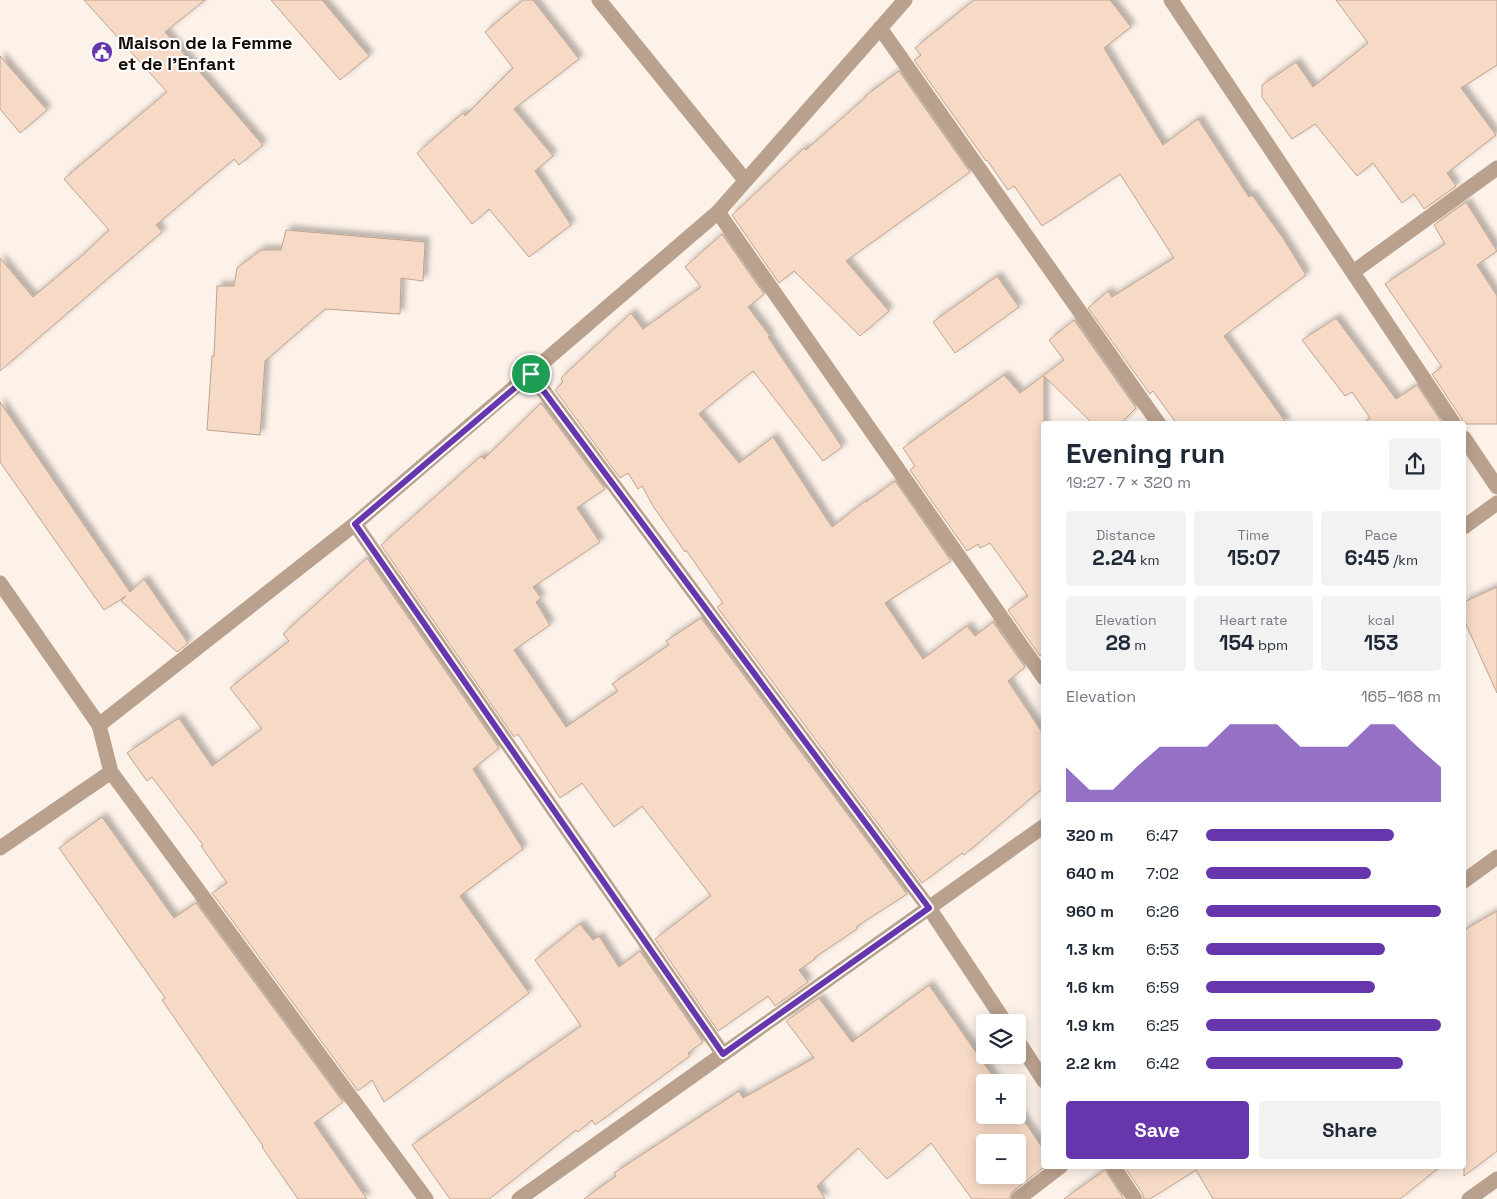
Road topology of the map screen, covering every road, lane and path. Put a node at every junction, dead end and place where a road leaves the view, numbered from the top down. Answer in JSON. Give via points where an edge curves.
{"nodes":[{"id":1,"x":599,"y":0,"type":"edge"},
{"id":2,"x":905,"y":0,"type":"edge"},
{"id":3,"x":1171,"y":0,"type":"edge"},
{"id":4,"x":880,"y":28,"type":"junction"},
{"id":5,"x":1497,"y":168,"type":"edge"},
{"id":6,"x":745,"y":180,"type":"junction"},
{"id":7,"x":718,"y":212,"type":"junction"},
{"id":8,"x":1353,"y":272,"type":"junction"},
{"id":9,"x":531,"y":374,"type":"junction"},
{"id":10,"x":1157,"y":421,"type":"edge"},
{"id":11,"x":1452,"y":421,"type":"edge"},
{"id":12,"x":1466,"y":441,"type":"edge"},
{"id":13,"x":1497,"y":487,"type":"edge"},
{"id":14,"x":1497,"y":503,"type":"edge"},
{"id":15,"x":355,"y":524,"type":"junction"},
{"id":16,"x":1466,"y":526,"type":"edge"},
{"id":17,"x":0,"y":583,"type":"edge"},
{"id":18,"x":1041,"y":674,"type":"edge"},
{"id":19,"x":99,"y":725,"type":"junction"},
{"id":20,"x":111,"y":772,"type":"junction"},
{"id":21,"x":1041,"y":828,"type":"edge"},
{"id":22,"x":0,"y":848,"type":"edge"},
{"id":23,"x":1497,"y":857,"type":"edge"},
{"id":24,"x":1466,"y":880,"type":"edge"},
{"id":25,"x":929,"y":908,"type":"junction"},
{"id":26,"x":1000,"y":1014,"type":"edge"},
{"id":27,"x":1026,"y":1053,"type":"edge"},
{"id":28,"x":723,"y":1054,"type":"junction"},
{"id":29,"x":1041,"y":1076,"type":"edge"},
{"id":30,"x":1057,"y":1169,"type":"edge"},
{"id":31,"x":1115,"y":1169,"type":"edge"},
{"id":32,"x":1497,"y":1179,"type":"edge"},
{"id":33,"x":426,"y":1199,"type":"edge"},
{"id":34,"x":519,"y":1199,"type":"edge"},
{"id":35,"x":1018,"y":1199,"type":"edge"},
{"id":36,"x":1135,"y":1199,"type":"edge"},
{"id":37,"x":1469,"y":1199,"type":"edge"}],
"edges":[{"from":1,"to":6,"type":"street"},
{"from":2,"to":4,"type":"street"},
{"from":3,"to":8,"type":"street"},
{"from":4,"to":6,"type":"street"},
{"from":4,"to":10,"type":"street"},
{"from":5,"to":8,"type":"street"},
{"from":6,"to":7,"type":"street"},
{"from":7,"to":9,"type":"street"},
{"from":7,"to":18,"type":"street"},
{"from":8,"to":11,"type":"street"},
{"from":9,"to":15,"type":"street"},
{"from":9,"to":25,"type":"street"},
{"from":12,"to":13,"type":"street"},
{"from":14,"to":16,"type":"street"},
{"from":15,"to":19,"type":"street"},
{"from":15,"to":28,"type":"street"},
{"from":17,"to":19,"type":"street"},
{"from":19,"to":20,"type":"street"},
{"from":20,"to":22,"type":"street"},
{"from":20,"to":33,"type":"street"},
{"from":21,"to":25,"type":"street"},
{"from":23,"to":24,"type":"street"},
{"from":25,"to":26,"type":"street"},
{"from":25,"to":28,"type":"street"},
{"from":27,"to":29,"type":"street"},
{"from":28,"to":34,"type":"street"},
{"from":30,"to":35,"type":"street"},
{"from":31,"to":36,"type":"street"},
{"from":32,"to":37,"type":"street"}]}
